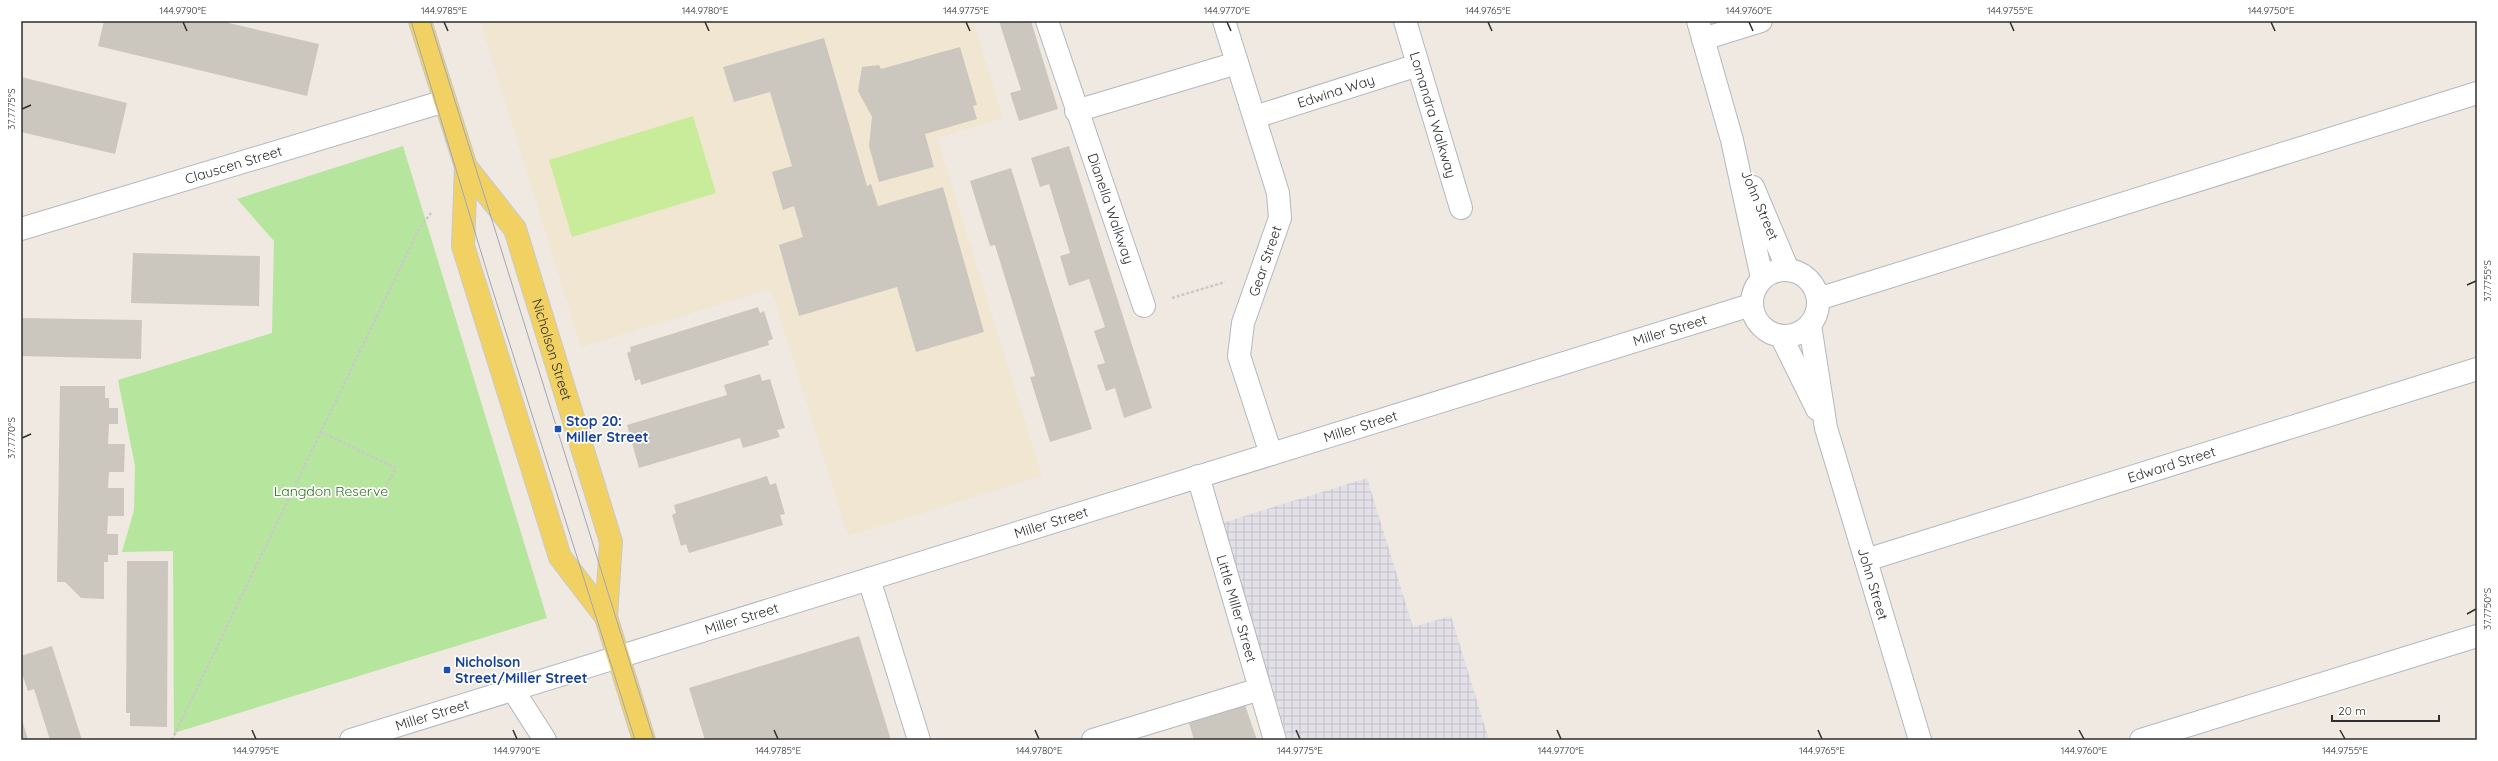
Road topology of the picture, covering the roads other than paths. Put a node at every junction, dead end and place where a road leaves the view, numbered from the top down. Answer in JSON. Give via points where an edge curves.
{"nodes":[{"id":1,"x":420,"y":21,"type":"edge"},
{"id":2,"x":1047,"y":21,"type":"edge"},
{"id":3,"x":1224,"y":21,"type":"edge"},
{"id":4,"x":1405,"y":21,"type":"edge"},
{"id":5,"x":1761,"y":21,"type":"edge"},
{"id":6,"x":1701,"y":30,"type":"edge"},
{"id":7,"x":1237,"y":63,"type":"junction"},
{"id":8,"x":1418,"y":65,"type":"junction"},
{"id":9,"x":2477,"y":93,"type":"edge"},
{"id":10,"x":445,"y":101,"type":"junction"},
{"id":11,"x":1076,"y":111,"type":"junction"},
{"id":12,"x":1255,"y":117,"type":"junction"},
{"id":13,"x":1732,"y":140,"type":"junction"},
{"id":14,"x":466,"y":166,"type":"junction"},
{"id":15,"x":1461,"y":208,"type":"dead end"},
{"id":16,"x":21,"y":229,"type":"edge"},
{"id":17,"x":1788,"y":270,"type":"junction"},
{"id":18,"x":1762,"y":278,"type":"junction"},
{"id":19,"x":1818,"y":299,"type":"junction"},
{"id":20,"x":1751,"y":305,"type":"junction"},
{"id":21,"x":1144,"y":306,"type":"road end"},
{"id":22,"x":1810,"y":325,"type":"junction"},
{"id":23,"x":1781,"y":336,"type":"junction"},
{"id":24,"x":2477,"y":369,"type":"edge"},
{"id":25,"x":1826,"y":428,"type":"junction"},
{"id":26,"x":1272,"y":454,"type":"junction"},
{"id":27,"x":1198,"y":476,"type":"junction"},
{"id":28,"x":1866,"y":560,"type":"junction"},
{"id":29,"x":869,"y":579,"type":"junction"},
{"id":30,"x":606,"y":617,"type":"junction"},
{"id":31,"x":2477,"y":636,"type":"edge"},
{"id":32,"x":619,"y":657,"type":"junction"},
{"id":33,"x":1260,"y":689,"type":"junction"},
{"id":34,"x":512,"y":690,"type":"junction"},
{"id":35,"x":351,"y":740,"type":"edge"},
{"id":36,"x":545,"y":740,"type":"edge"},
{"id":37,"x":644,"y":740,"type":"edge"},
{"id":38,"x":919,"y":740,"type":"edge"},
{"id":39,"x":1093,"y":740,"type":"edge"},
{"id":40,"x":1275,"y":740,"type":"edge"},
{"id":41,"x":1920,"y":740,"type":"edge"},
{"id":42,"x":2141,"y":740,"type":"edge"}],
"edges":[{"from":1,"to":10,"type":"main road","name":"Nicholson Street"},
{"from":2,"to":11,"type":"street","name":"Dianella Walkway"},
{"from":3,"to":7,"type":"street","name":"Gear Street"},
{"from":4,"to":8,"type":"street","name":"Lomandra Walkway"},
{"from":5,"to":6,"type":"street"},
{"from":6,"to":13,"type":"street","name":"John Street"},
{"from":7,"to":11,"type":"street"},
{"from":7,"to":12,"type":"street","name":"Gear Street"},
{"from":8,"to":12,"type":"street","name":"Edwina Way"},
{"from":8,"to":15,"type":"street","name":"Lomandra Walkway"},
{"from":9,"to":19,"type":"street"},
{"from":10,"to":14,"type":"main road","name":"Nicholson Street"},
{"from":10,"to":16,"type":"street","name":"Clauscen Street"},
{"from":11,"to":21,"type":"street","name":"Dianella Walkway"},
{"from":12,"to":26,"type":"street","name":"Gear Street","via":[[1278,193],[1280,218],[1243,323],[1239,356]]},
{"from":13,"to":17,"type":"street","name":"John Street"},
{"from":13,"to":18,"type":"street","name":"John Street"},
{"from":14,"to":30,"type":"main road","name":"Nicholson Street","via":[[463,246],[465,254],[560,557]]},
{"from":14,"to":30,"type":"main road","name":"Nicholson Street","via":[[515,229],[611,542]]},
{"from":17,"to":18,"type":"street","via":[[1779,270]]},
{"from":17,"to":19,"type":"street","via":[[1809,279]]},
{"from":18,"to":20,"type":"street","via":[[1756,286]]},
{"from":19,"to":22,"type":"street","via":[[1818,309]]},
{"from":20,"to":23,"type":"street","via":[[1760,326]]},
{"from":20,"to":26,"type":"street","name":"Miller Street"},
{"from":22,"to":23,"type":"street","via":[[1791,335]]},
{"from":22,"to":25,"type":"street","name":"John Street"},
{"from":23,"to":25,"type":"street","name":"John Street"},
{"from":24,"to":28,"type":"street","name":"Edward Street"},
{"from":25,"to":28,"type":"street","name":"John Street"},
{"from":26,"to":27,"type":"street","name":"Miller Street"},
{"from":27,"to":29,"type":"street","name":"Miller Street"},
{"from":27,"to":33,"type":"street","name":"Little Miller Street"},
{"from":28,"to":41,"type":"street","name":"John Street"},
{"from":29,"to":32,"type":"street","name":"Miller Street"},
{"from":29,"to":38,"type":"street"},
{"from":30,"to":32,"type":"main road","name":"Nicholson Street"},
{"from":31,"to":42,"type":"street"},
{"from":32,"to":34,"type":"street","name":"Miller Street"},
{"from":32,"to":37,"type":"main road","name":"Nicholson Street"},
{"from":33,"to":39,"type":"street"},
{"from":33,"to":40,"type":"street","name":"Little Miller Street"},
{"from":34,"to":35,"type":"street","name":"Miller Street"},
{"from":34,"to":36,"type":"street"}]}
